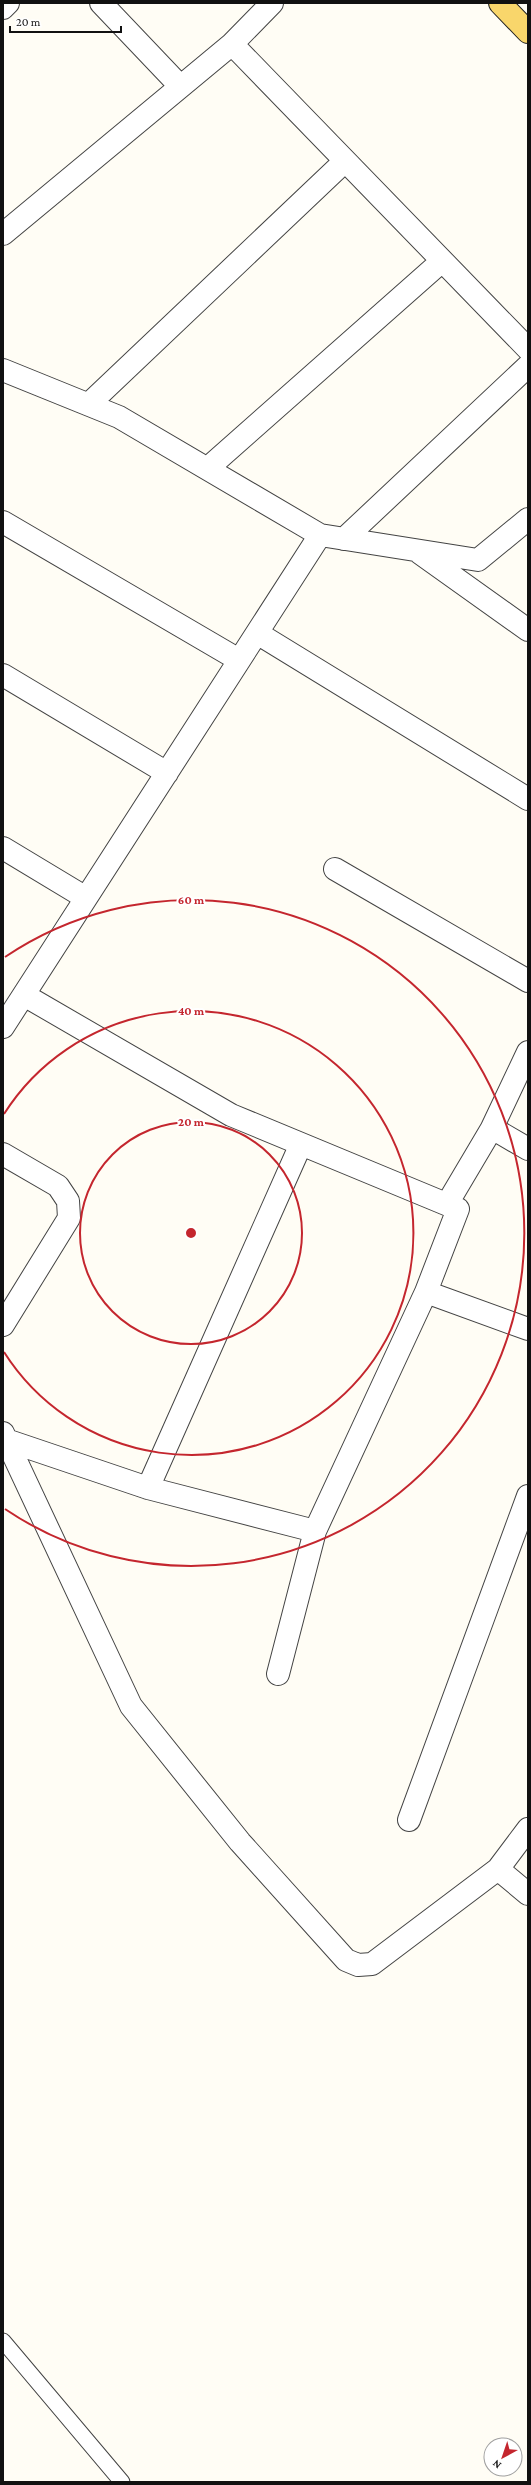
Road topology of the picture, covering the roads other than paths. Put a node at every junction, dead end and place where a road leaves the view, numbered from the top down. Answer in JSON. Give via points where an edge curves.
{"nodes":[{"id":1,"x":8,"y":3,"type":"edge"},
{"id":2,"x":101,"y":3,"type":"edge"},
{"id":3,"x":272,"y":3,"type":"edge"},
{"id":4,"x":500,"y":3,"type":"edge"},
{"id":5,"x":3,"y":8,"type":"edge"},
{"id":6,"x":528,"y":32,"type":"edge"},
{"id":7,"x":232,"y":44,"type":"junction"},
{"id":8,"x":180,"y":86,"type":"junction"},
{"id":9,"x":345,"y":160,"type":"junction"},
{"id":10,"x":3,"y":234,"type":"edge"},
{"id":11,"x":442,"y":261,"type":"junction"},
{"id":12,"x":528,"y":349,"type":"edge"},
{"id":13,"x":528,"y":366,"type":"edge"},
{"id":14,"x":3,"y":370,"type":"edge"},
{"id":15,"x":89,"y":404,"type":"junction"},
{"id":16,"x":208,"y":468,"type":"junction"},
{"id":17,"x":528,"y":519,"type":"edge"},
{"id":18,"x":3,"y":522,"type":"edge"},
{"id":19,"x":320,"y":535,"type":"junction"},
{"id":20,"x":344,"y":539,"type":"junction"},
{"id":21,"x":416,"y":550,"type":"junction"},
{"id":22,"x":528,"y":630,"type":"edge"},
{"id":23,"x":257,"y":633,"type":"junction"},
{"id":24,"x":239,"y":660,"type":"junction"},
{"id":25,"x":3,"y":675,"type":"edge"},
{"id":26,"x":167,"y":773,"type":"junction"},
{"id":27,"x":528,"y":799,"type":"edge"},
{"id":28,"x":3,"y":848,"type":"edge"},
{"id":29,"x":335,"y":869,"type":"dead end"},
{"id":30,"x":86,"y":898,"type":"junction"},
{"id":31,"x":528,"y":981,"type":"edge"},
{"id":32,"x":24,"y":995,"type":"junction"},
{"id":33,"x":3,"y":1027,"type":"edge"},
{"id":34,"x":528,"y":1052,"type":"edge"},
{"id":35,"x":492,"y":1128,"type":"junction"},
{"id":36,"x":301,"y":1144,"type":"junction"},
{"id":37,"x":528,"y":1149,"type":"edge"},
{"id":38,"x":3,"y":1154,"type":"edge"},
{"id":39,"x":447,"y":1204,"type":"junction"},
{"id":40,"x":426,"y":1292,"type":"junction"},
{"id":41,"x":3,"y":1325,"type":"edge"},
{"id":42,"x":528,"y":1329,"type":"edge"},
{"id":43,"x":4,"y":1436,"type":"edge"},
{"id":44,"x":148,"y":1488,"type":"junction"},
{"id":45,"x":528,"y":1496,"type":"edge"},
{"id":46,"x":315,"y":1531,"type":"junction"},
{"id":47,"x":278,"y":1674,"type":"dead end"},
{"id":48,"x":409,"y":1820,"type":"dead end"},
{"id":49,"x":528,"y":1829,"type":"edge"},
{"id":50,"x":498,"y":1869,"type":"junction"},
{"id":51,"x":528,"y":1894,"type":"edge"},
{"id":52,"x":3,"y":2341,"type":"edge"},
{"id":53,"x":122,"y":2482,"type":"edge"}],
"edges":[{"from":1,"to":5,"type":"street"},
{"from":2,"to":8,"type":"street"},
{"from":3,"to":7,"type":"street"},
{"from":4,"to":6,"type":"main road"},
{"from":7,"to":8,"type":"street"},
{"from":7,"to":9,"type":"street"},
{"from":8,"to":10,"type":"street"},
{"from":9,"to":11,"type":"street"},
{"from":9,"to":15,"type":"street"},
{"from":11,"to":12,"type":"street"},
{"from":11,"to":16,"type":"street"},
{"from":13,"to":20,"type":"street"},
{"from":14,"to":15,"type":"street"},
{"from":15,"to":16,"type":"street","via":[[119,417]]},
{"from":16,"to":19,"type":"street"},
{"from":17,"to":21,"type":"street","via":[[478,560]]},
{"from":18,"to":24,"type":"street"},
{"from":19,"to":20,"type":"street"},
{"from":19,"to":23,"type":"street"},
{"from":20,"to":21,"type":"street"},
{"from":21,"to":22,"type":"street"},
{"from":23,"to":24,"type":"street"},
{"from":23,"to":27,"type":"street"},
{"from":24,"to":26,"type":"street"},
{"from":25,"to":26,"type":"street"},
{"from":26,"to":30,"type":"street"},
{"from":28,"to":30,"type":"street"},
{"from":29,"to":31,"type":"street"},
{"from":30,"to":32,"type":"street"},
{"from":32,"to":33,"type":"street"},
{"from":32,"to":36,"type":"street","via":[[231,1115]]},
{"from":34,"to":35,"type":"street"},
{"from":35,"to":37,"type":"street"},
{"from":35,"to":39,"type":"street"},
{"from":36,"to":39,"type":"street"},
{"from":36,"to":44,"type":"street"},
{"from":38,"to":41,"type":"street","via":[[58,1186],[68,1201],[69,1218]]},
{"from":39,"to":40,"type":"street","via":[[458,1208]]},
{"from":40,"to":42,"type":"street"},
{"from":40,"to":46,"type":"street"},
{"from":43,"to":44,"type":"street"},
{"from":43,"to":50,"type":"street","via":[[131,1706],[240,1842],[346,1960],[358,1965],[372,1964]]},
{"from":44,"to":46,"type":"street"},
{"from":45,"to":48,"type":"street"},
{"from":46,"to":47,"type":"street"},
{"from":49,"to":50,"type":"street"},
{"from":50,"to":51,"type":"street"},
{"from":52,"to":53,"type":"lane"}]}
